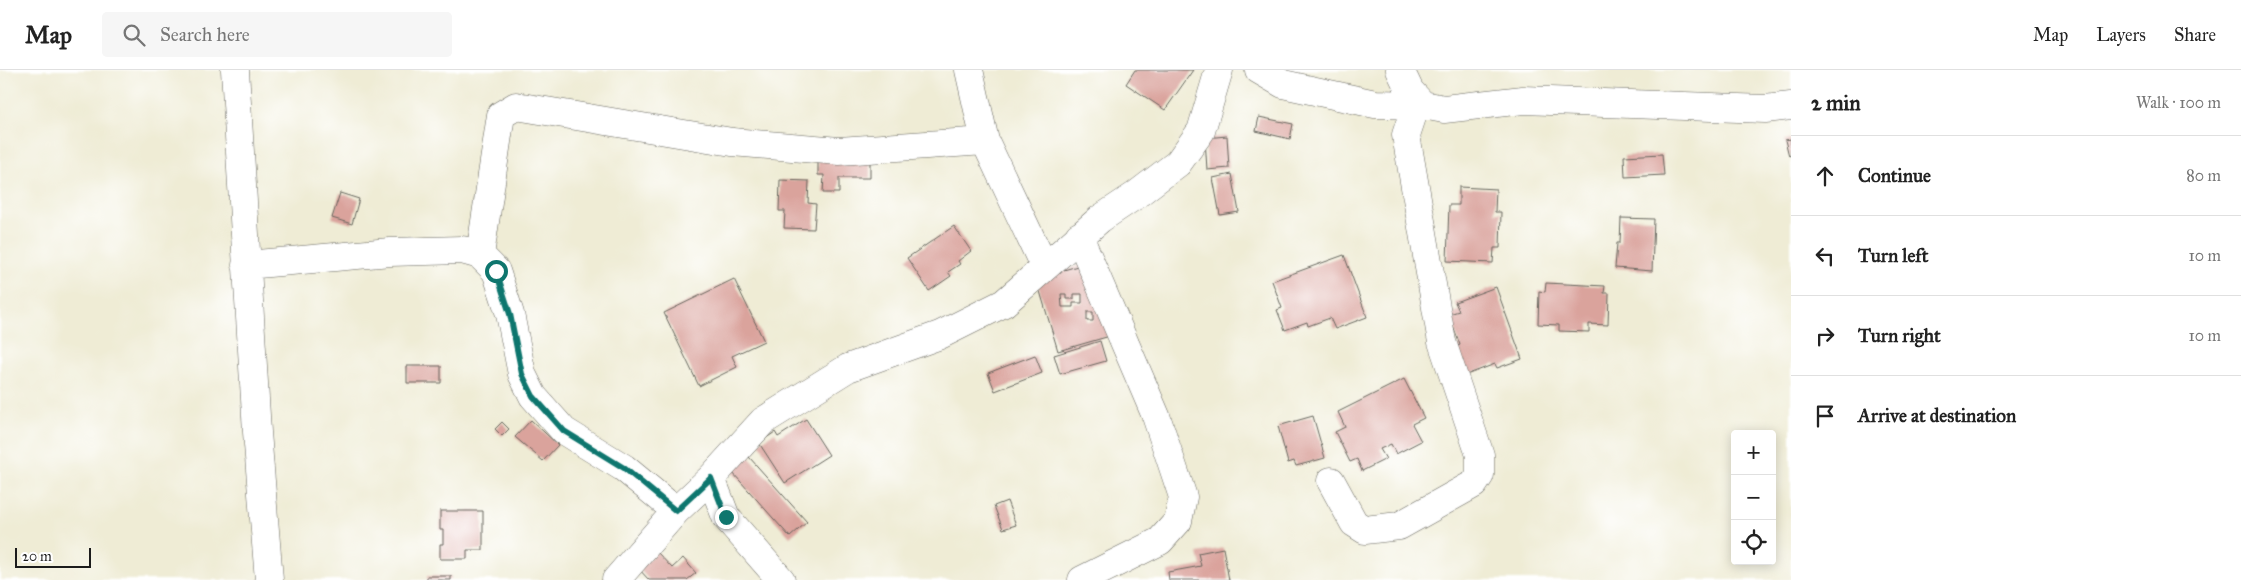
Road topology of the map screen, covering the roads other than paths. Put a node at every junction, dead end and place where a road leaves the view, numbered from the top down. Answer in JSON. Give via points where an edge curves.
{"nodes":[{"id":1,"x":235,"y":70,"type":"edge"},
{"id":2,"x":969,"y":70,"type":"edge"},
{"id":3,"x":1219,"y":70,"type":"edge"},
{"id":4,"x":1259,"y":70,"type":"edge"},
{"id":5,"x":1400,"y":70,"type":"edge"},
{"id":6,"x":1420,"y":105,"type":"junction"},
{"id":7,"x":1791,"y":106,"type":"edge"},
{"id":8,"x":985,"y":141,"type":"junction"},
{"id":9,"x":1079,"y":236,"type":"junction"},
{"id":10,"x":480,"y":255,"type":"junction"},
{"id":11,"x":246,"y":265,"type":"junction"},
{"id":12,"x":1044,"y":266,"type":"junction"},
{"id":13,"x":711,"y":478,"type":"junction"},
{"id":14,"x":1331,"y":481,"type":"dead end"},
{"id":15,"x":676,"y":511,"type":"junction"},
{"id":16,"x":269,"y":580,"type":"edge"},
{"id":17,"x":616,"y":580,"type":"edge"},
{"id":18,"x":780,"y":580,"type":"edge"},
{"id":19,"x":1082,"y":580,"type":"edge"}],
"edges":[{"from":1,"to":11,"type":"street"},
{"from":2,"to":8,"type":"street"},
{"from":3,"to":9,"type":"street","via":[[1201,131],[1178,163]]},
{"from":4,"to":6,"type":"street","via":[[1283,84],[1375,104]]},
{"from":5,"to":6,"type":"street"},
{"from":6,"to":7,"type":"street","via":[[1444,109],[1523,100],[1765,109]]},
{"from":6,"to":14,"type":"street","via":[[1406,135],[1409,154],[1442,342],[1480,455],[1480,475],[1474,484],[1399,526],[1364,530],[1354,523]]},
{"from":8,"to":10,"type":"street","via":[[839,151],[732,142],[516,106],[501,115]]},
{"from":8,"to":12,"type":"street"},
{"from":9,"to":12,"type":"street"},
{"from":9,"to":19,"type":"street","via":[[1156,416],[1183,498],[1178,521],[1160,541]]},
{"from":10,"to":11,"type":"street","via":[[462,250],[390,252]]},
{"from":10,"to":15,"type":"street","via":[[496,271],[510,314],[522,374],[533,396],[564,431],[624,468]]},
{"from":11,"to":16,"type":"street"},
{"from":12,"to":13,"type":"street","via":[[1004,303],[940,335],[848,368],[763,421]]},
{"from":13,"to":15,"type":"street"},
{"from":13,"to":18,"type":"street","via":[[726,517]]},
{"from":15,"to":17,"type":"street"}]}
